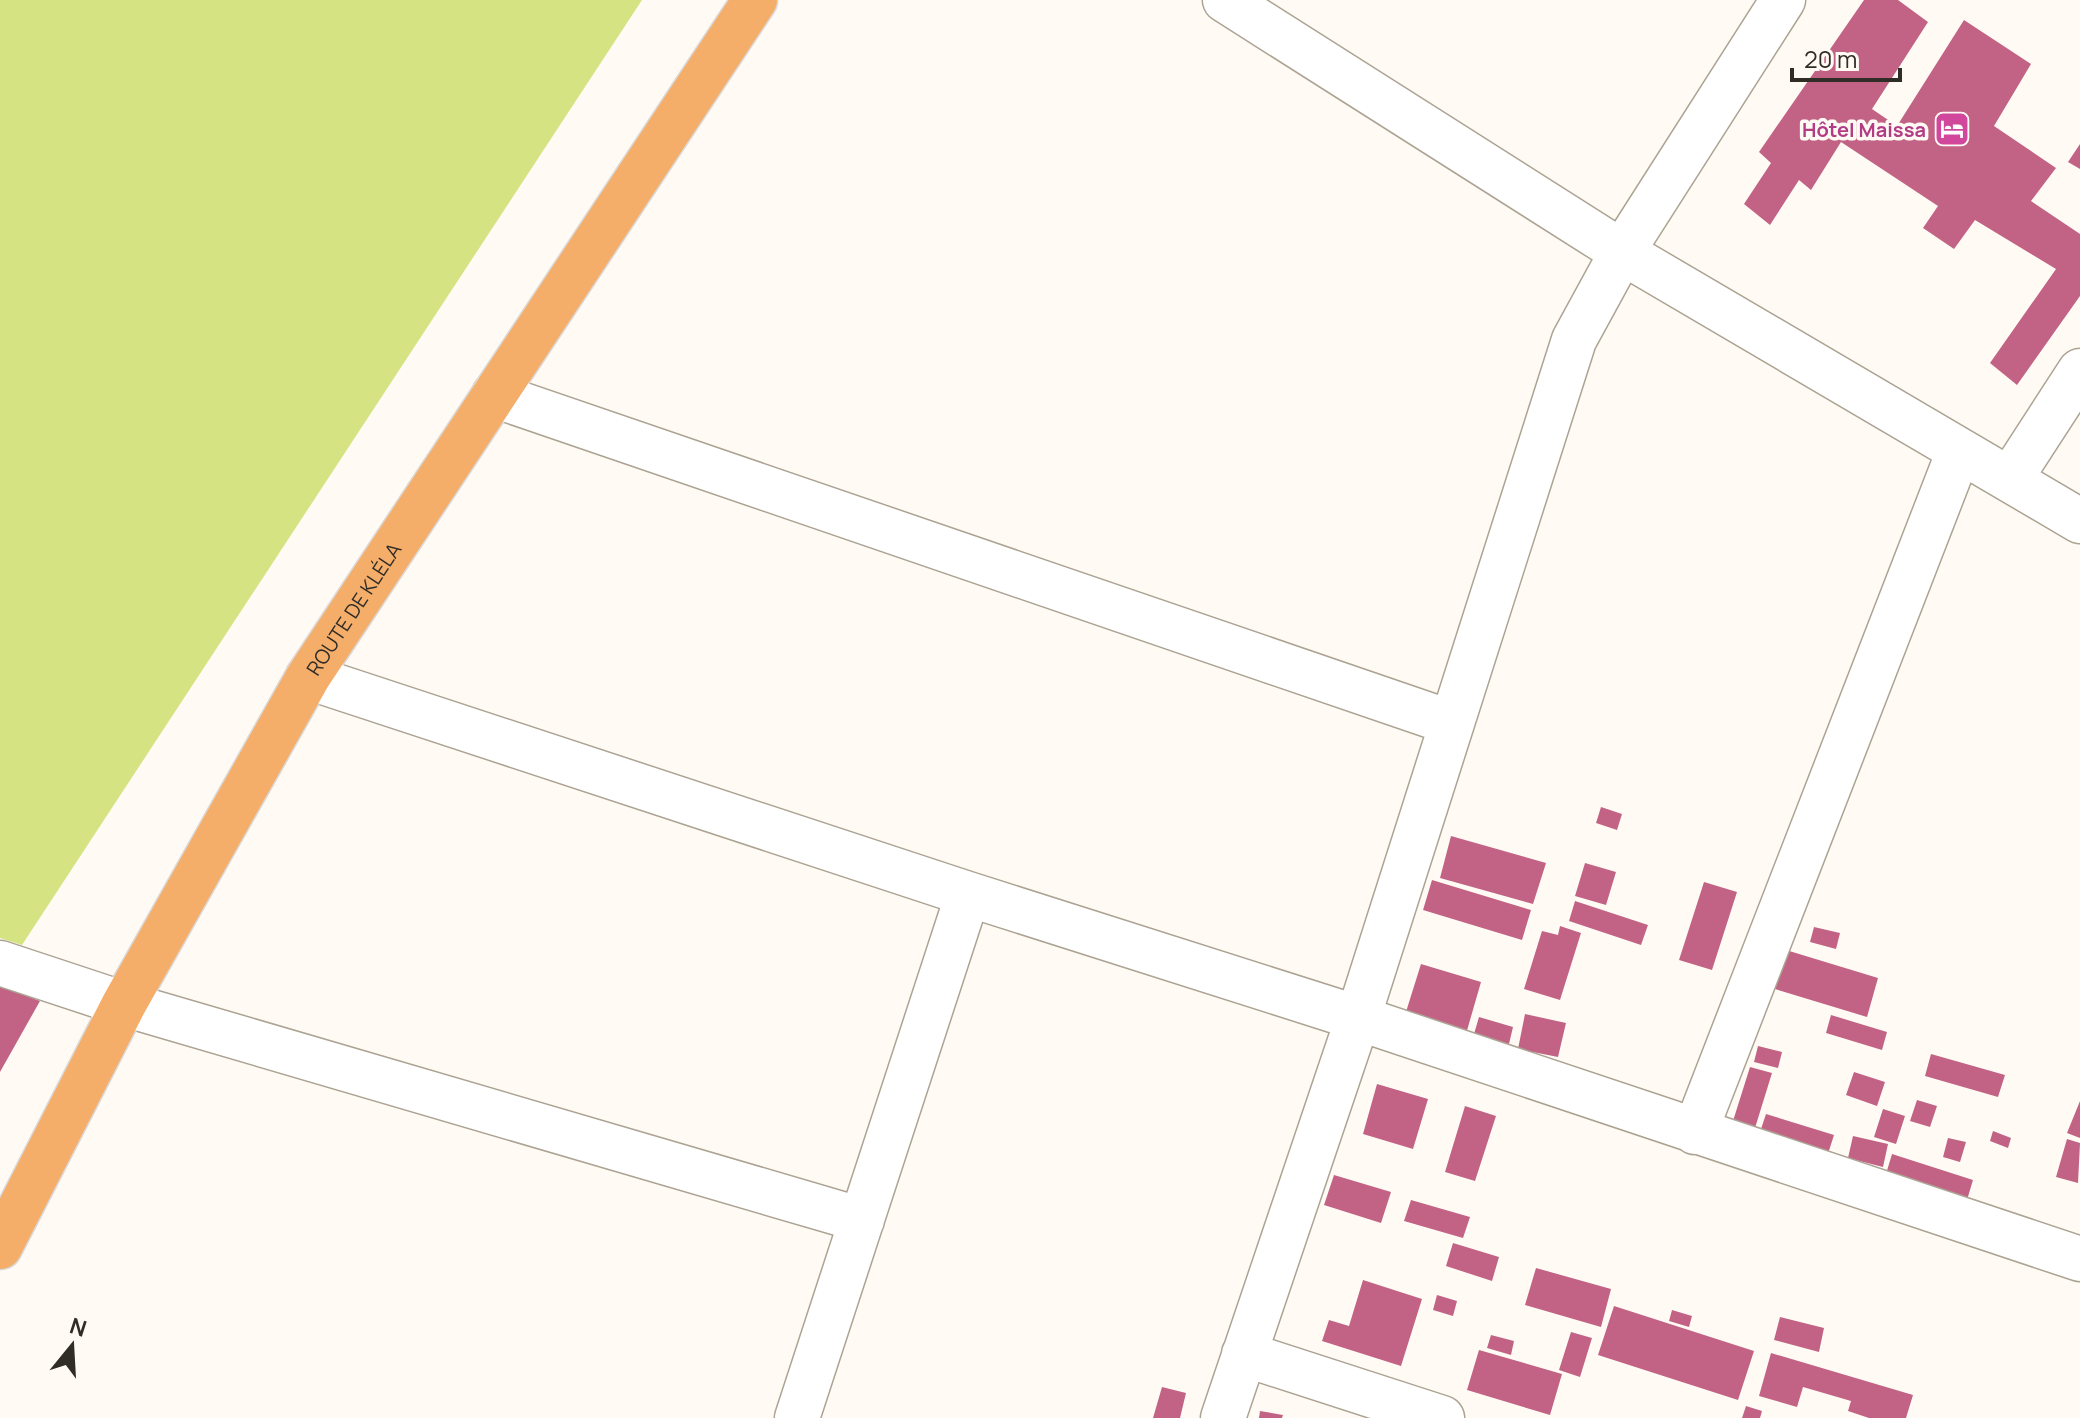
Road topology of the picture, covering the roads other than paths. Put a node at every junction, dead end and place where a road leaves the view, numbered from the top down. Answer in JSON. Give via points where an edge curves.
{"nodes":[{"id":1,"x":755,"y":0,"type":"edge"},
{"id":2,"x":1225,"y":0,"type":"edge"},
{"id":3,"x":1783,"y":0,"type":"edge"},
{"id":4,"x":1622,"y":252,"type":"junction"},
{"id":5,"x":2080,"y":371,"type":"edge"},
{"id":6,"x":494,"y":395,"type":"junction"},
{"id":7,"x":1959,"y":451,"type":"junction"},
{"id":8,"x":2010,"y":479,"type":"junction"},
{"id":9,"x":2080,"y":521,"type":"edge"},
{"id":10,"x":308,"y":677,"type":"junction"},
{"id":11,"x":1452,"y":723,"type":"junction"},
{"id":12,"x":968,"y":894,"type":"junction"},
{"id":13,"x":0,"y":963,"type":"edge"},
{"id":14,"x":124,"y":1004,"type":"junction"},
{"id":15,"x":1358,"y":1018,"type":"junction"},
{"id":16,"x":1695,"y":1132,"type":"junction"},
{"id":17,"x":862,"y":1220,"type":"junction"},
{"id":18,"x":0,"y":1247,"type":"edge"},
{"id":19,"x":2080,"y":1259,"type":"edge"},
{"id":20,"x":1244,"y":1354,"type":"junction"},
{"id":21,"x":797,"y":1418,"type":"edge"},
{"id":22,"x":1223,"y":1418,"type":"edge"},
{"id":23,"x":1442,"y":1418,"type":"edge"}],
"edges":[{"from":1,"to":6,"type":"main road","name":"ROUTE DE KLÉLA"},
{"from":2,"to":4,"type":"street"},
{"from":3,"to":4,"type":"street"},
{"from":4,"to":7,"type":"street"},
{"from":4,"to":11,"type":"street","via":[[1574,340]]},
{"from":5,"to":8,"type":"street"},
{"from":6,"to":10,"type":"main road","name":"ROUTE DE KLÉLA"},
{"from":6,"to":11,"type":"street"},
{"from":7,"to":8,"type":"street"},
{"from":7,"to":16,"type":"street"},
{"from":8,"to":9,"type":"street"},
{"from":10,"to":12,"type":"street"},
{"from":10,"to":14,"type":"main road","name":"ROUTE DE KLÉLA"},
{"from":11,"to":15,"type":"street"},
{"from":12,"to":15,"type":"street"},
{"from":12,"to":17,"type":"street"},
{"from":13,"to":14,"type":"street"},
{"from":14,"to":17,"type":"street"},
{"from":14,"to":18,"type":"main road","name":"ROUTE DE KLÉLA"},
{"from":15,"to":16,"type":"street"},
{"from":15,"to":20,"type":"street"},
{"from":16,"to":19,"type":"street"},
{"from":17,"to":21,"type":"street"},
{"from":20,"to":22,"type":"street"},
{"from":20,"to":23,"type":"street"}]}
